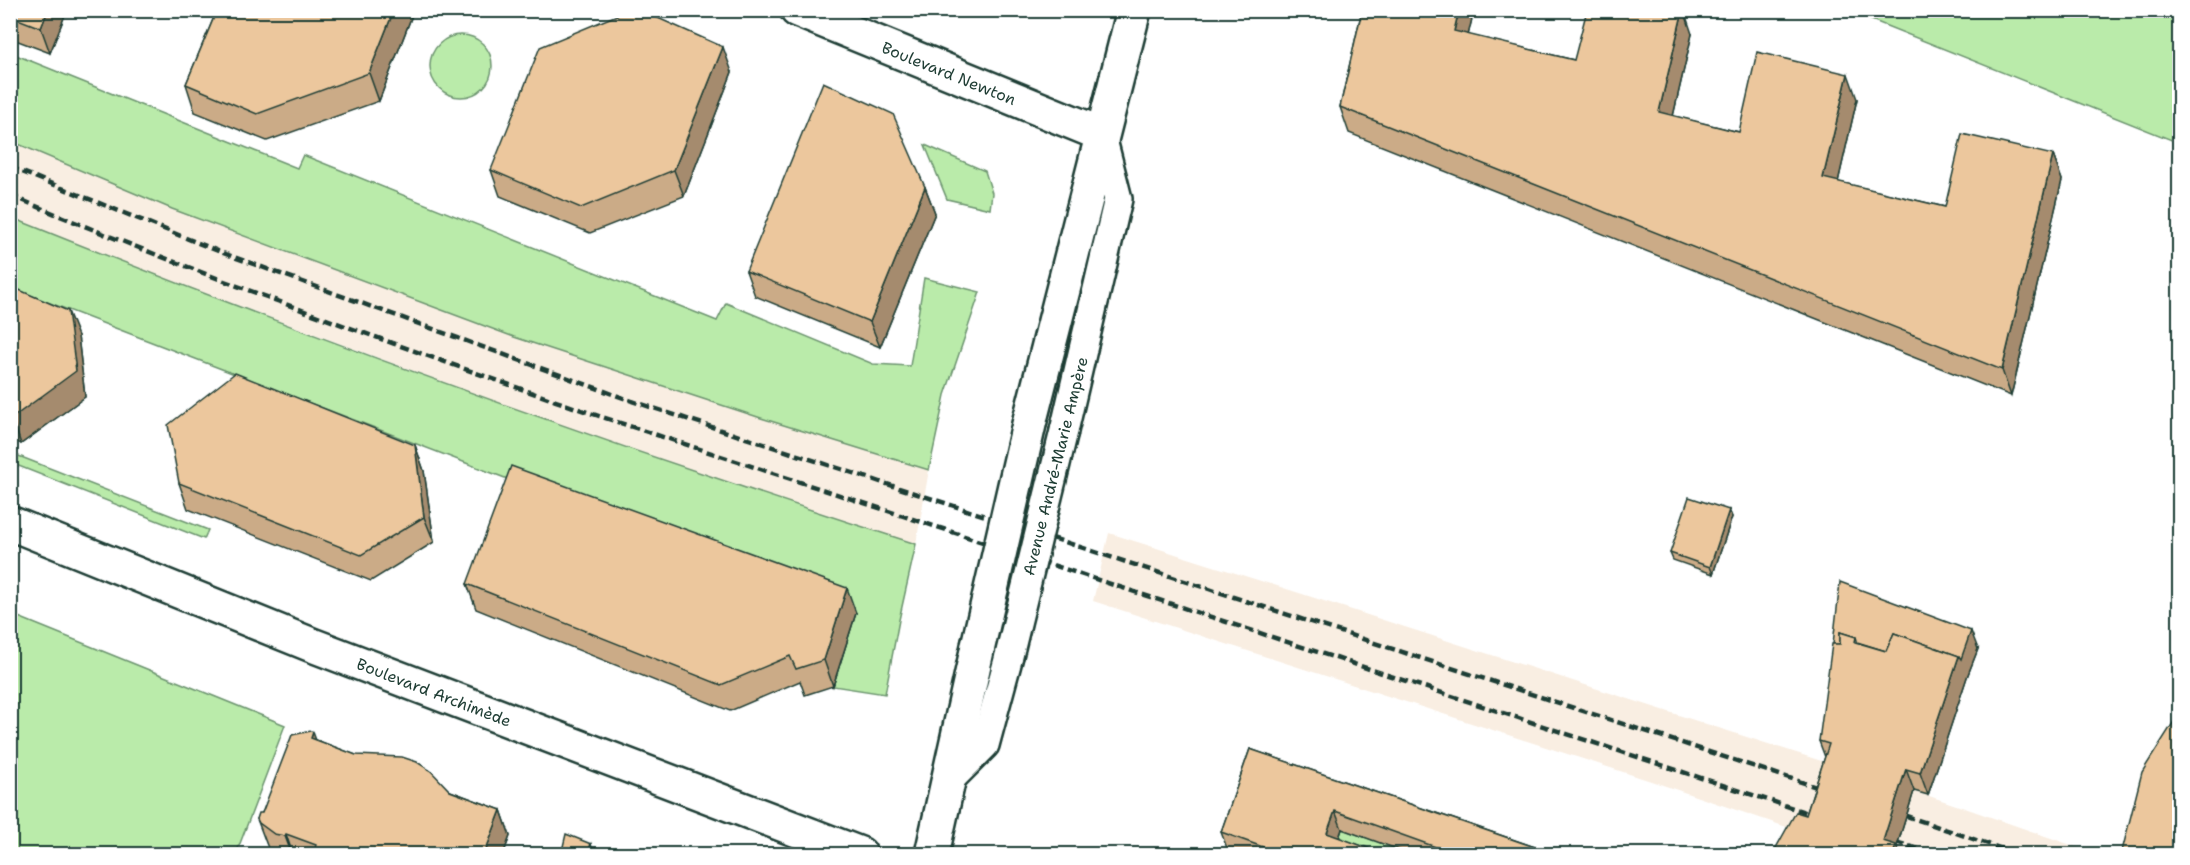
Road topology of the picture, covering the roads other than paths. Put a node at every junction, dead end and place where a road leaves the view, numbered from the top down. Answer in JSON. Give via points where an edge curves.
{"nodes":[{"id":1,"x":797,"y":10,"type":"edge"},
{"id":2,"x":1134,"y":10,"type":"edge"},
{"id":3,"x":1101,"y":134,"type":"junction"},
{"id":4,"x":10,"y":522,"type":"edge"},
{"id":5,"x":947,"y":783,"type":"junction"},
{"id":6,"x":860,"y":855,"type":"edge"},
{"id":7,"x":932,"y":855,"type":"edge"}],
"edges":[{"from":1,"to":3,"type":"street","name":"Boulevard Newton"},
{"from":2,"to":3,"type":"street","name":"Avenue André-Marie Ampère"},
{"from":3,"to":5,"type":"street","name":"Avenue André-Marie Ampère","bridge":true,"via":[[1030,420]]},
{"from":3,"to":5,"type":"lane","name":"Avenue André-Marie Ampère","bridge":true,"via":[[1118,199],[1064,431],[985,745]]},
{"from":4,"to":6,"type":"street","name":"Boulevard Archimède","via":[[323,650]]},
{"from":5,"to":7,"type":"street","name":"Avenue André-Marie Ampère"}]}
